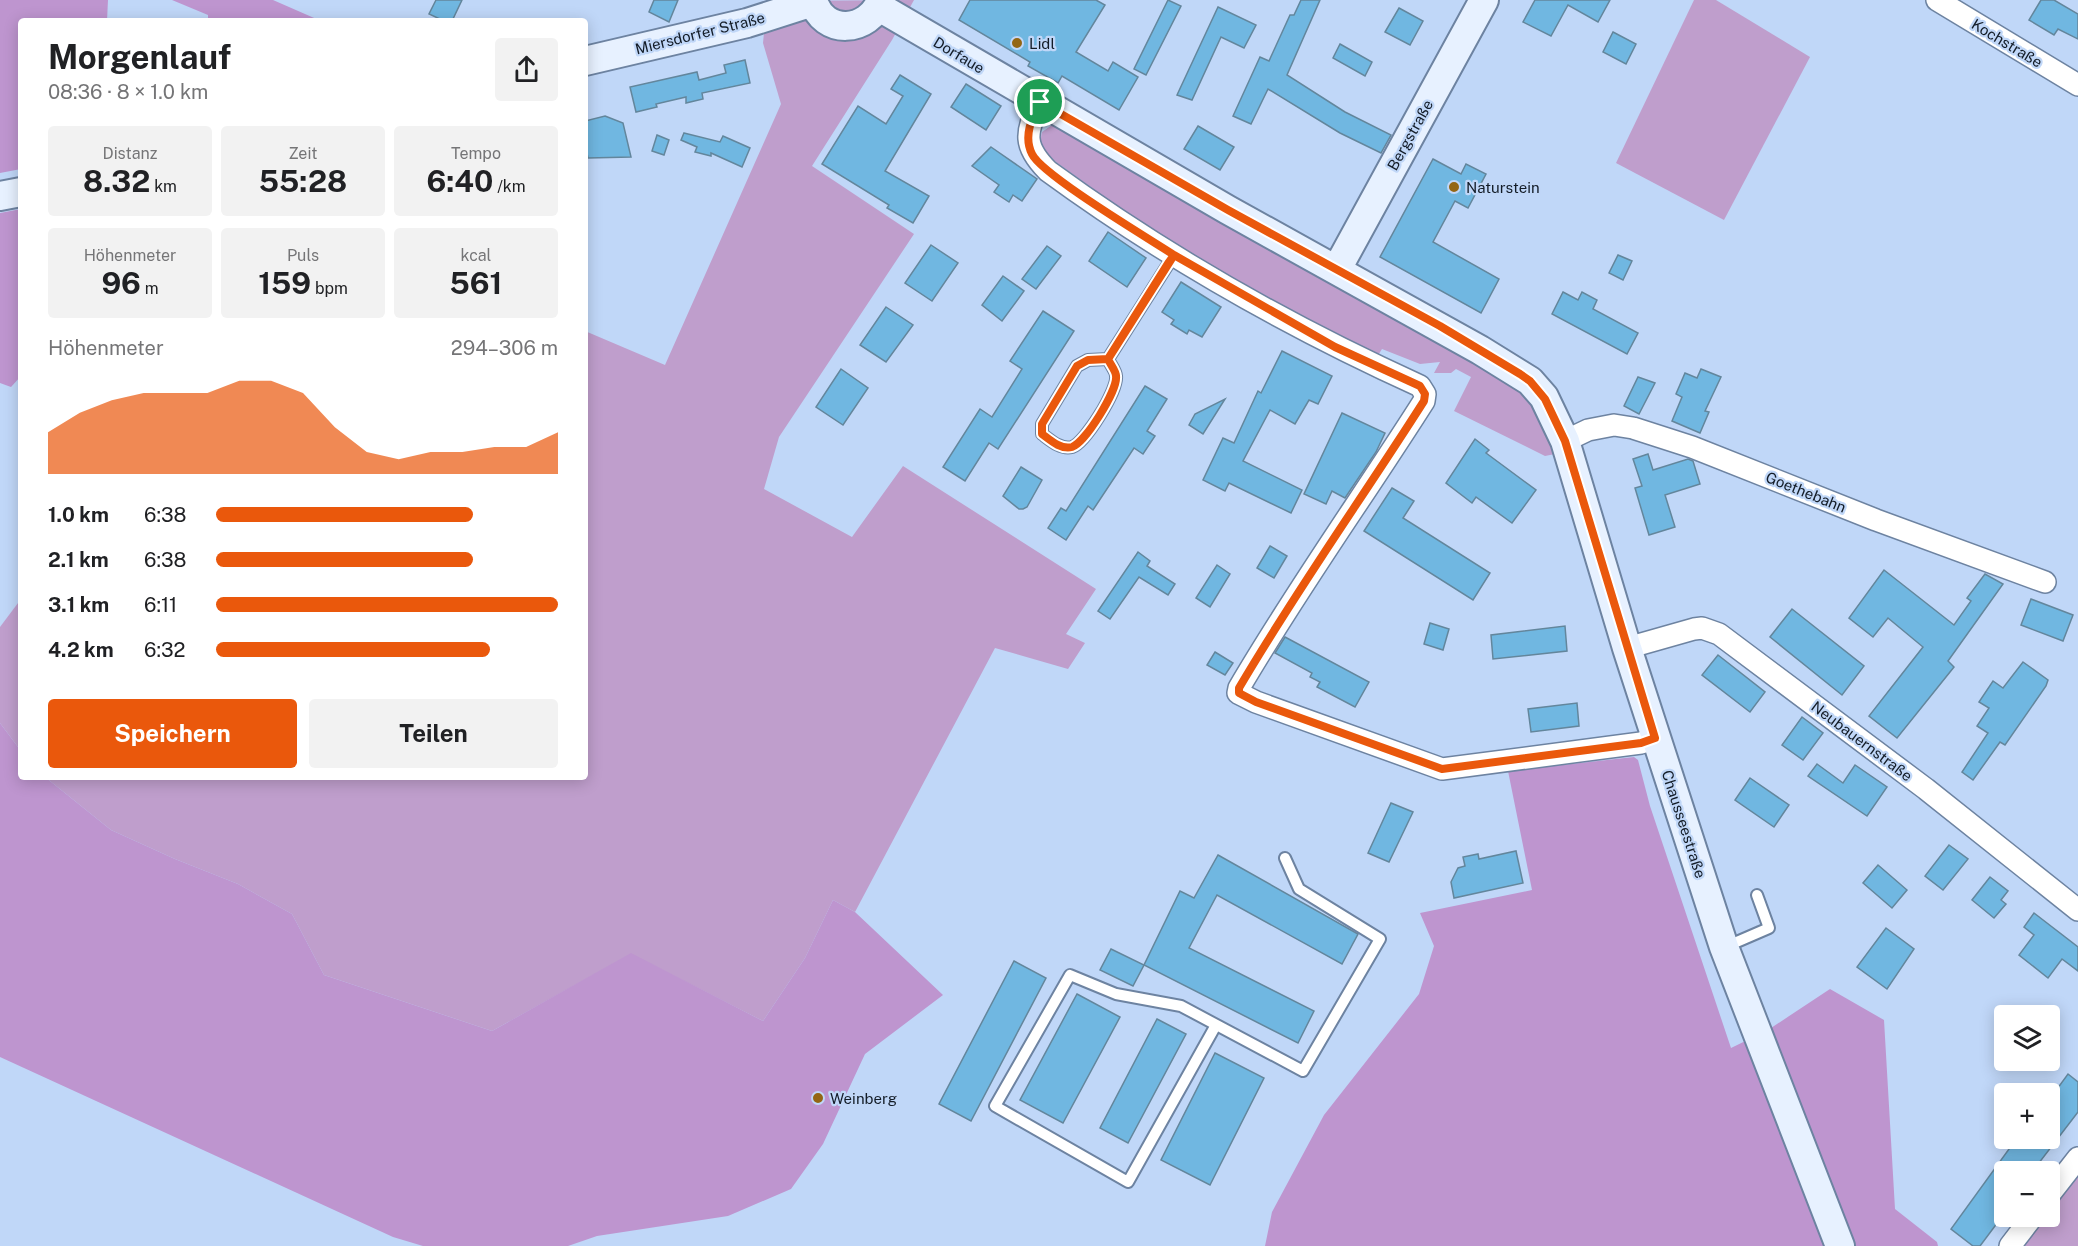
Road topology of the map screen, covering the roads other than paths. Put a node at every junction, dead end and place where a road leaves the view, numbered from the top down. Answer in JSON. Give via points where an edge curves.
{"nodes":[{"id":1,"x":1484,"y":0,"type":"edge"},
{"id":2,"x":1937,"y":0,"type":"edge"},
{"id":3,"x":813,"y":1,"type":"edge"},
{"id":4,"x":880,"y":4,"type":"edge"},
{"id":5,"x":588,"y":60,"type":"edge"},
{"id":6,"x":2078,"y":85,"type":"edge"},
{"id":7,"x":1040,"y":102,"type":"junction"},
{"id":8,"x":18,"y":193,"type":"edge"},
{"id":9,"x":0,"y":196,"type":"edge"},
{"id":10,"x":1174,"y":255,"type":"junction"},
{"id":11,"x":1337,"y":269,"type":"junction"},
{"id":12,"x":1108,"y":359,"type":"junction"},
{"id":13,"x":1544,"y":397,"type":"joint"},
{"id":14,"x":1565,"y":441,"type":"junction"},
{"id":15,"x":2045,"y":582,"type":"dead end"},
{"id":16,"x":1627,"y":648,"type":"junction"},
{"id":17,"x":1655,"y":738,"type":"junction"},
{"id":18,"x":1285,"y":858,"type":"dead end"},
{"id":19,"x":1756,"y":895,"type":"dead end"},
{"id":20,"x":2078,"y":910,"type":"edge"},
{"id":21,"x":1724,"y":947,"type":"junction"},
{"id":22,"x":1216,"y":1025,"type":"junction"},
{"id":23,"x":2078,"y":1158,"type":"edge"},
{"id":24,"x":2060,"y":1181,"type":"edge"},
{"id":25,"x":2025,"y":1227,"type":"edge"},
{"id":26,"x":1840,"y":1246,"type":"edge"},
{"id":27,"x":2010,"y":1246,"type":"edge"}],
"edges":[{"from":1,"to":11,"type":"street","name":"Bergstraße"},
{"from":2,"to":6,"type":"street","name":"Kochstraße"},
{"from":3,"to":4,"type":"street","via":[[822,16],[842,27],[863,23]]},
{"from":3,"to":5,"type":"street","name":"Miersdorfer Straße","via":[[747,23]]},
{"from":4,"to":7,"type":"street","name":"Dorfaue"},
{"from":7,"to":10,"type":"street","via":[[1029,127],[1032,155],[1057,177]]},
{"from":7,"to":11,"type":"street","name":"Dorfaue"},
{"from":8,"to":9,"type":"street"},
{"from":10,"to":12,"type":"lane"},
{"from":10,"to":17,"type":"street","via":[[1335,347],[1420,386],[1425,394],[1383,465],[1302,585],[1239,693],[1442,769]]},
{"from":11,"to":13,"type":"street","name":"Dorfaue","via":[[1520,374]]},
{"from":12,"to":12,"type":"lane","via":[[1116,376],[1113,393],[1081,440],[1072,447],[1062,447],[1042,434],[1042,424],[1073,370],[1088,360]]},
{"from":13,"to":14,"type":"street","name":"Chausseestraße"},
{"from":14,"to":15,"type":"street","name":"Goethebahn","via":[[1588,430],[1614,425],[1633,428],[1725,459]]},
{"from":14,"to":16,"type":"street","name":"Chausseestraße"},
{"from":16,"to":17,"type":"street","name":"Chausseestraße"},
{"from":16,"to":20,"type":"street","name":"Neubauernstraße","via":[[1694,629],[1719,634],[1926,789]]},
{"from":17,"to":21,"type":"street","name":"Chausseestraße"},
{"from":18,"to":22,"type":"lane","via":[[1299,889],[1380,939],[1303,1071]]},
{"from":19,"to":21,"type":"lane","via":[[1769,928]]},
{"from":21,"to":26,"type":"street","name":"Chausseestraße"},
{"from":22,"to":22,"type":"lane","via":[[1181,1006],[1116,994],[1070,975],[995,1106],[1128,1182]]},
{"from":23,"to":24,"type":"street"},
{"from":25,"to":27,"type":"street"}]}
